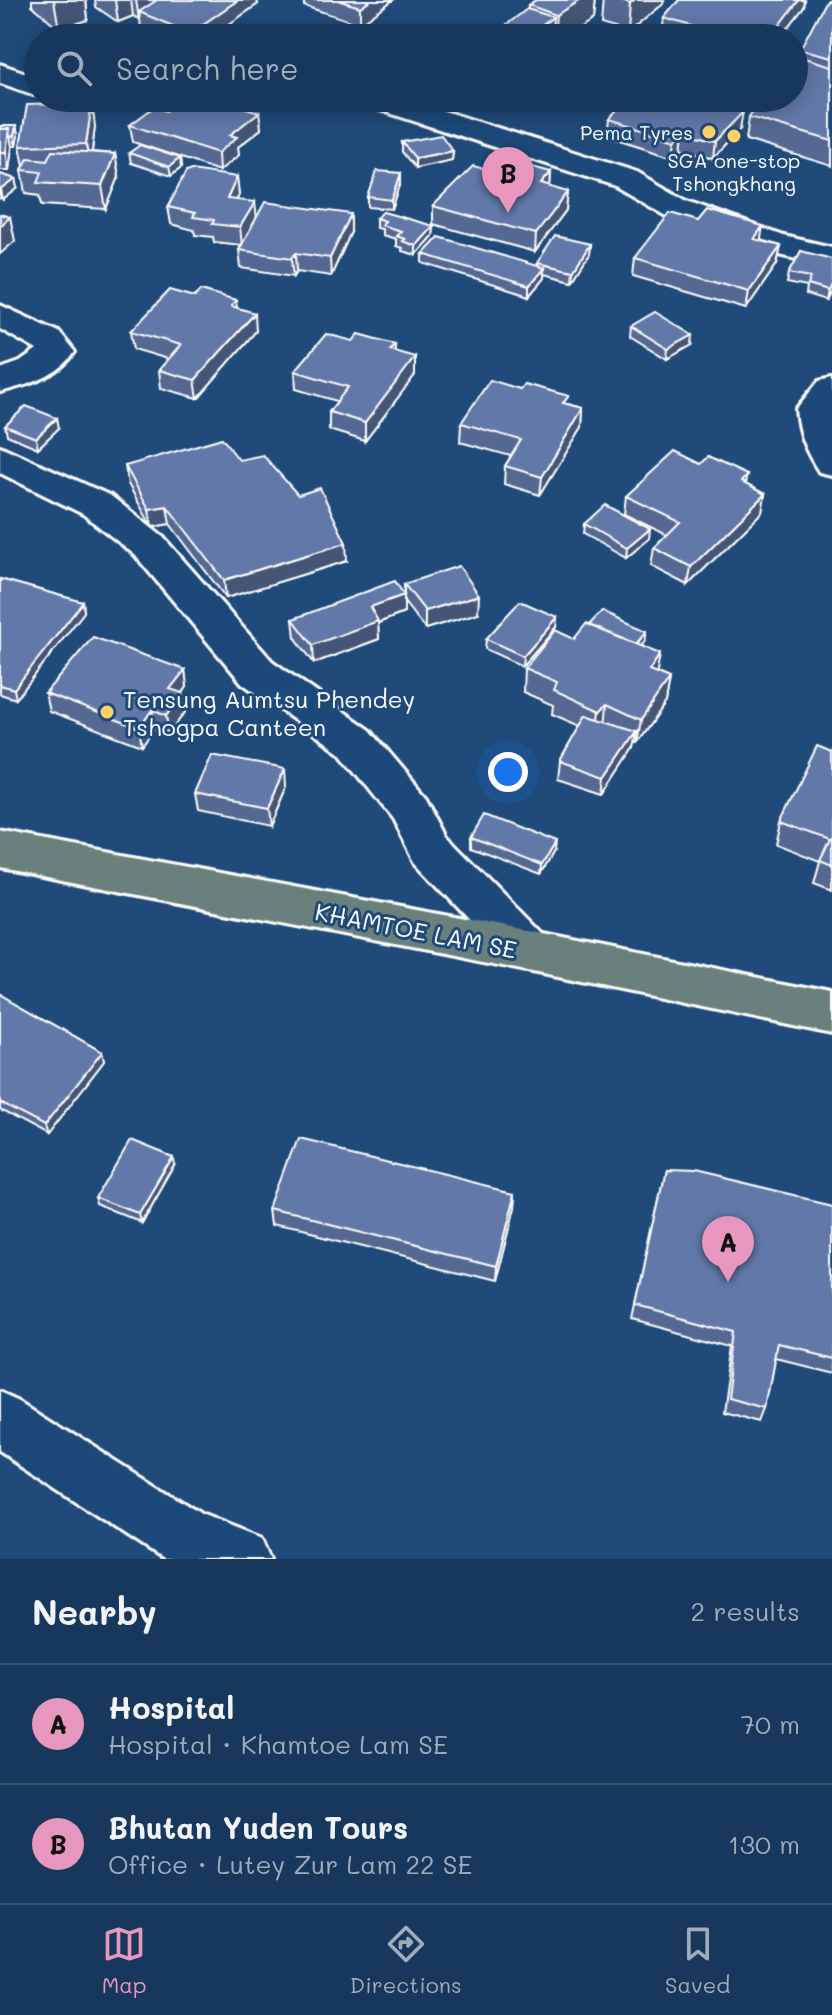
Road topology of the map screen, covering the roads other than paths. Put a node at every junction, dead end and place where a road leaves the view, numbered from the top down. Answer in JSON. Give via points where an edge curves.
{"nodes":[{"id":1,"x":0,"y":73,"type":"edge"},
{"id":2,"x":24,"y":82,"type":"edge"},
{"id":3,"x":417,"y":112,"type":"edge"},
{"id":4,"x":832,"y":257,"type":"edge"},
{"id":5,"x":0,"y":315,"type":"edge"},
{"id":6,"x":0,"y":381,"type":"edge"},
{"id":7,"x":832,"y":389,"type":"edge"},
{"id":8,"x":0,"y":458,"type":"edge"},
{"id":9,"x":832,"y":463,"type":"edge"},
{"id":10,"x":0,"y":850,"type":"edge"},
{"id":11,"x":529,"y":951,"type":"junction"},
{"id":12,"x":832,"y":1013,"type":"edge"},
{"id":13,"x":0,"y":1419,"type":"edge"},
{"id":14,"x":241,"y":1559,"type":"edge"}],
"edges":[{"from":1,"to":2,"type":"street"},
{"from":3,"to":4,"type":"street","via":[[626,179],[676,208],[774,244]]},
{"from":5,"to":6,"type":"street","via":[[47,339],[57,352],[33,370]]},
{"from":7,"to":9,"type":"street","via":[[814,409],[816,434]]},
{"from":8,"to":11,"type":"street","via":[[97,505],[149,546],[257,672],[355,741],[410,808],[431,849]]},
{"from":10,"to":11,"type":"main road","name":"KHAMTOE LAM SE"},
{"from":11,"to":12,"type":"main road","name":"KHAMTOE LAM SE"},
{"from":13,"to":14,"type":"street","via":[[184,1538]]}]}
